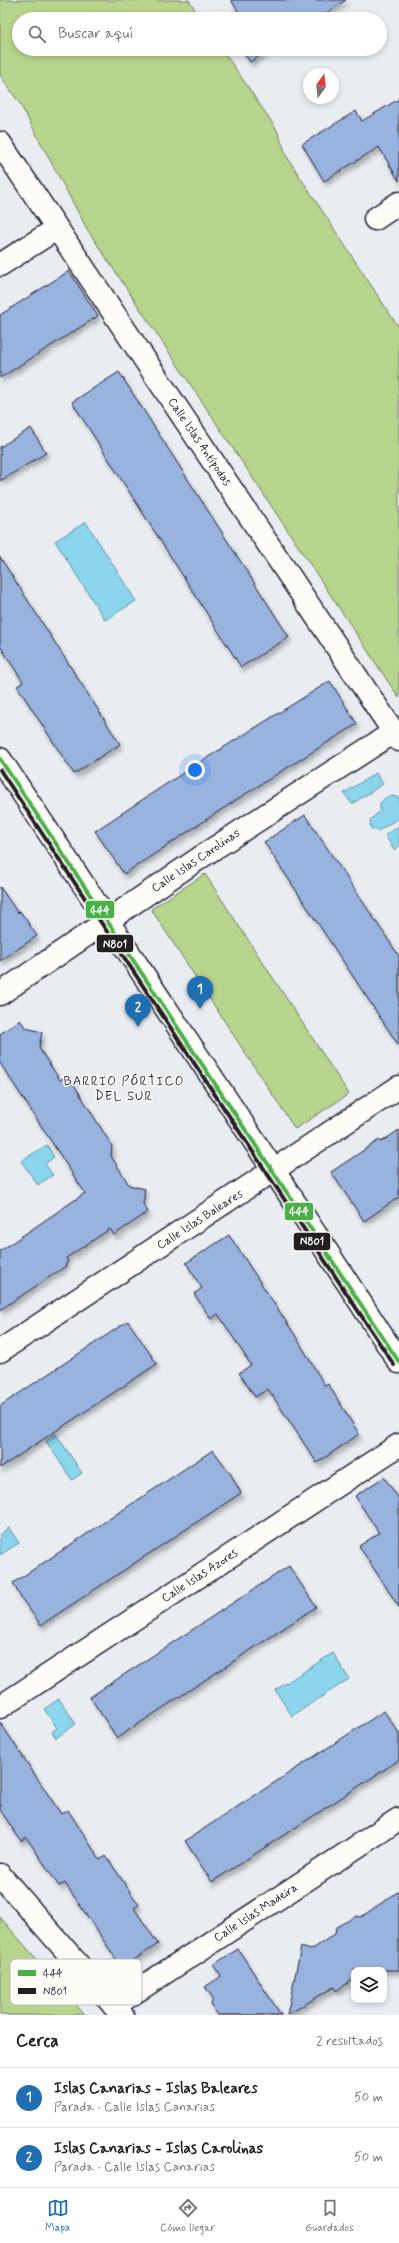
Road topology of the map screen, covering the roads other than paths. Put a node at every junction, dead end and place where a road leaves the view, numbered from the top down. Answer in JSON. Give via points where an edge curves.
{"nodes":[{"id":1,"x":0,"y":143,"type":"edge"},
{"id":2,"x":399,"y":204,"type":"edge"},
{"id":3,"x":375,"y":219,"type":"dead end"},
{"id":4,"x":56,"y":229,"type":"junction"},
{"id":5,"x":0,"y":265,"type":"edge"},
{"id":6,"x":396,"y":736,"type":"edge"},
{"id":7,"x":0,"y":759,"type":"edge"},
{"id":8,"x":107,"y":922,"type":"junction"},
{"id":9,"x":0,"y":994,"type":"edge"},
{"id":10,"x":399,"y":1087,"type":"edge"},
{"id":11,"x":275,"y":1170,"type":"junction"},
{"id":12,"x":0,"y":1352,"type":"edge"},
{"id":13,"x":399,"y":1362,"type":"edge"},
{"id":14,"x":399,"y":1445,"type":"edge"},
{"id":15,"x":0,"y":1708,"type":"edge"},
{"id":16,"x":399,"y":1819,"type":"edge"},
{"id":17,"x":0,"y":1875,"type":"edge"},
{"id":18,"x":73,"y":1959,"type":"edge"},
{"id":19,"x":142,"y":1995,"type":"edge"},
{"id":20,"x":127,"y":2005,"type":"edge"},
{"id":21,"x":118,"y":2011,"type":"edge"}],
"edges":[{"from":1,"to":4,"type":"street","name":"Calle Islas Antípodas"},
{"from":2,"to":3,"type":"street"},
{"from":4,"to":5,"type":"street"},
{"from":4,"to":6,"type":"street","name":"Calle Islas Antípodas"},
{"from":6,"to":8,"type":"street","name":"Calle Islas Carolinas","via":[[214,849]]},
{"from":7,"to":8,"type":"street"},
{"from":8,"to":9,"type":"street","name":"Calle Islas Carolinas"},
{"from":8,"to":11,"type":"street"},
{"from":10,"to":11,"type":"street","name":"Calle Islas Baleares"},
{"from":11,"to":12,"type":"street","name":"Calle Islas Baleares"},
{"from":11,"to":13,"type":"street"},
{"from":14,"to":15,"type":"street","name":"Calle Islas Azores"},
{"from":16,"to":19,"type":"street","name":"Calle Islas Madeira"},
{"from":17,"to":18,"type":"street"},
{"from":20,"to":21,"type":"street","name":"Calle Islas Madeira"}]}
